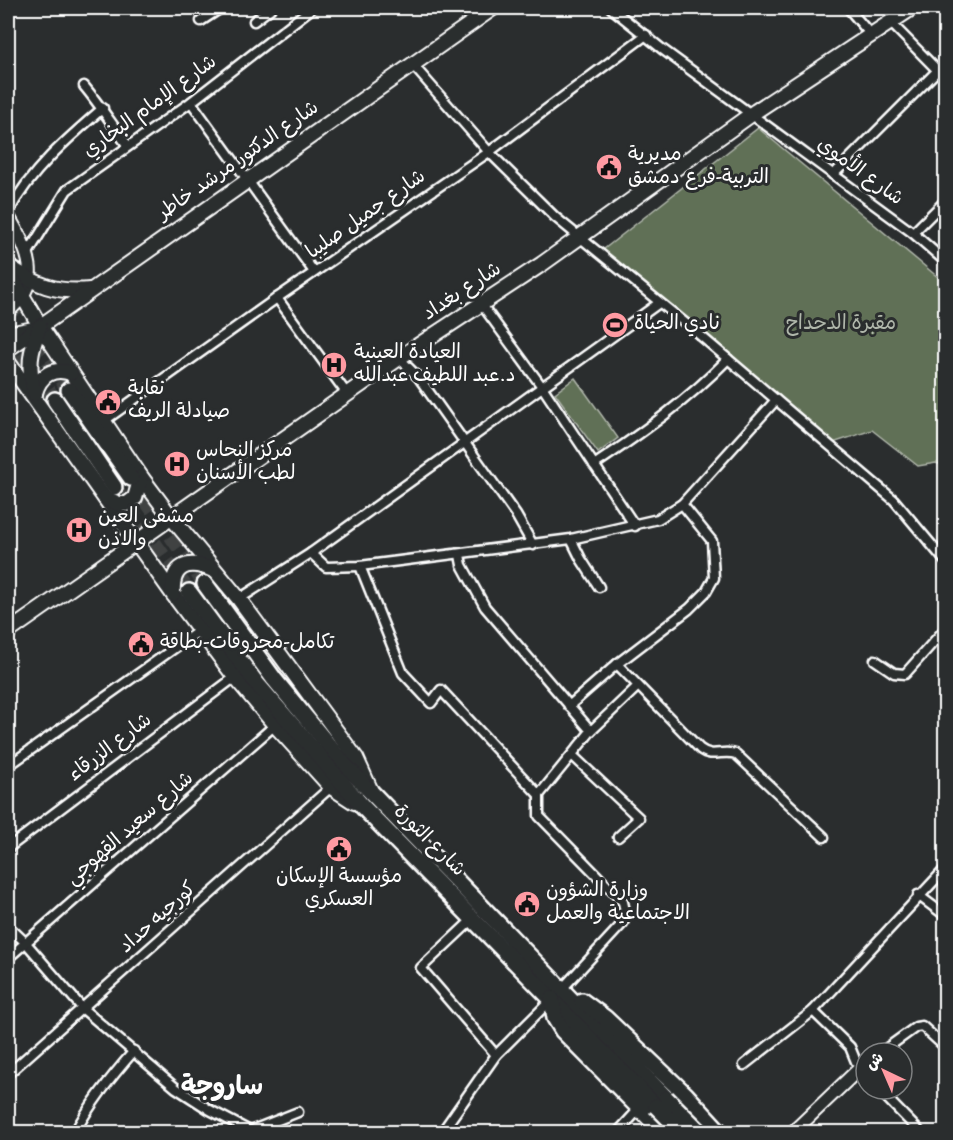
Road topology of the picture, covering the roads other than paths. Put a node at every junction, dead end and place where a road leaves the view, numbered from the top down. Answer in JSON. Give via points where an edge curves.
{"nodes":[{"id":1,"x":222,"y":8,"type":"edge"},
{"id":2,"x":271,"y":8,"type":"edge"},
{"id":3,"x":312,"y":8,"type":"edge"},
{"id":4,"x":611,"y":8,"type":"edge"},
{"id":5,"x":848,"y":8,"type":"edge"},
{"id":6,"x":912,"y":8,"type":"edge"},
{"id":7,"x":486,"y":9,"type":"edge"},
{"id":8,"x":201,"y":21,"type":"dead end"},
{"id":9,"x":254,"y":21,"type":"dead end"},
{"id":10,"x":890,"y":22,"type":"junction"},
{"id":11,"x":646,"y":35,"type":"junction"},
{"id":12,"x":871,"y":35,"type":"junction"},
{"id":13,"x":412,"y":64,"type":"junction"},
{"id":14,"x":937,"y":71,"type":"junction"},
{"id":15,"x":945,"y":79,"type":"edge"},
{"id":16,"x":84,"y":86,"type":"dead end"},
{"id":17,"x":191,"y":102,"type":"junction"},
{"id":18,"x":103,"y":108,"type":"junction"},
{"id":19,"x":751,"y":115,"type":"junction"},
{"id":20,"x":128,"y":146,"type":"junction"},
{"id":21,"x":489,"y":152,"type":"junction"},
{"id":22,"x":833,"y":175,"type":"junction"},
{"id":23,"x":246,"y":181,"type":"junction"},
{"id":24,"x":945,"y":200,"type":"edge"},
{"id":25,"x":8,"y":214,"type":"edge"},
{"id":26,"x":913,"y":233,"type":"junction"},
{"id":27,"x":577,"y":238,"type":"junction"},
{"id":28,"x":28,"y":253,"type":"junction"},
{"id":29,"x":945,"y":262,"type":"edge"},
{"id":30,"x":8,"y":266,"type":"edge"},
{"id":31,"x":8,"y":271,"type":"edge"},
{"id":32,"x":314,"y":272,"type":"junction"},
{"id":33,"x":29,"y":280,"type":"junction"},
{"id":34,"x":92,"y":289,"type":"junction"},
{"id":35,"x":22,"y":295,"type":"junction"},
{"id":36,"x":277,"y":298,"type":"junction"},
{"id":37,"x":659,"y":303,"type":"junction"},
{"id":38,"x":482,"y":305,"type":"junction"},
{"id":39,"x":8,"y":311,"type":"edge"},
{"id":40,"x":40,"y":326,"type":"junction"},
{"id":41,"x":8,"y":333,"type":"edge"},
{"id":42,"x":8,"y":349,"type":"edge"},
{"id":43,"x":399,"y":358,"type":"junction"},
{"id":44,"x":728,"y":359,"type":"junction"},
{"id":45,"x":8,"y":362,"type":"edge"},
{"id":46,"x":71,"y":373,"type":"junction"},
{"id":47,"x":543,"y":388,"type":"junction"},
{"id":48,"x":69,"y":390,"type":"tunnel mouth"},
{"id":49,"x":347,"y":394,"type":"junction"},
{"id":50,"x":35,"y":398,"type":"junction"},
{"id":51,"x":55,"y":400,"type":"tunnel mouth"},
{"id":52,"x":776,"y":400,"type":"junction"},
{"id":53,"x":104,"y":421,"type":"junction"},
{"id":54,"x":464,"y":442,"type":"junction"},
{"id":55,"x":594,"y":465,"type":"junction"},
{"id":56,"x":136,"y":478,"type":"junction"},
{"id":57,"x":110,"y":492,"type":"junction"},
{"id":58,"x":682,"y":504,"type":"junction"},
{"id":59,"x":171,"y":517,"type":"junction"},
{"id":60,"x":635,"y":526,"type":"junction"},
{"id":61,"x":572,"y":539,"type":"junction"},
{"id":62,"x":136,"y":542,"type":"junction"},
{"id":63,"x":533,"y":545,"type":"junction"},
{"id":64,"x":311,"y":553,"type":"junction"},
{"id":65,"x":460,"y":555,"type":"junction"},
{"id":66,"x":945,"y":562,"type":"edge"},
{"id":67,"x":360,"y":566,"type":"junction"},
{"id":68,"x":215,"y":571,"type":"junction"},
{"id":69,"x":205,"y":584,"type":"tunnel mouth"},
{"id":70,"x":599,"y":587,"type":"dead end"},
{"id":71,"x":189,"y":592,"type":"tunnel mouth"},
{"id":72,"x":173,"y":594,"type":"junction"},
{"id":73,"x":239,"y":599,"type":"junction"},
{"id":74,"x":945,"y":628,"type":"edge"},
{"id":75,"x":200,"y":630,"type":"junction"},
{"id":76,"x":8,"y":632,"type":"edge"},
{"id":77,"x":875,"y":660,"type":"dead end"},
{"id":78,"x":617,"y":664,"type":"junction"},
{"id":79,"x":235,"y":677,"type":"junction"},
{"id":80,"x":638,"y":686,"type":"junction"},
{"id":81,"x":569,"y":706,"type":"junction"},
{"id":82,"x":275,"y":725,"type":"junction"},
{"id":83,"x":591,"y":731,"type":"junction"},
{"id":84,"x":572,"y":754,"type":"junction"},
{"id":85,"x":8,"y":766,"type":"edge"},
{"id":86,"x":331,"y":787,"type":"junction"},
{"id":87,"x":539,"y":795,"type":"junction"},
{"id":88,"x":368,"y":802,"type":"junction"},
{"id":89,"x":618,"y":837,"type":"dead end"},
{"id":90,"x":824,"y":837,"type":"dead end"},
{"id":91,"x":8,"y":848,"type":"edge"},
{"id":92,"x":945,"y":868,"type":"edge"},
{"id":93,"x":918,"y":895,"type":"junction"},
{"id":94,"x":945,"y":916,"type":"edge"},
{"id":95,"x":474,"y":918,"type":"junction"},
{"id":96,"x":8,"y":926,"type":"edge"},
{"id":97,"x":26,"y":943,"type":"junction"},
{"id":98,"x":8,"y":958,"type":"edge"},
{"id":99,"x":560,"y":994,"type":"junction"},
{"id":100,"x":82,"y":1009,"type":"junction"},
{"id":101,"x":813,"y":1011,"type":"junction"},
{"id":102,"x":897,"y":1041,"type":"edge"},
{"id":103,"x":945,"y":1048,"type":"edge"},
{"id":104,"x":134,"y":1051,"type":"junction"},
{"id":105,"x":854,"y":1053,"type":"edge"},
{"id":106,"x":496,"y":1055,"type":"junction"},
{"id":107,"x":744,"y":1065,"type":"dead end"},
{"id":108,"x":8,"y":1074,"type":"edge"},
{"id":109,"x":854,"y":1078,"type":"edge"},
{"id":110,"x":686,"y":1095,"type":"junction"},
{"id":111,"x":890,"y":1101,"type":"edge"},
{"id":112,"x":661,"y":1102,"type":"junction"},
{"id":113,"x":639,"y":1109,"type":"junction"},
{"id":114,"x":298,"y":1112,"type":"dead end"},
{"id":115,"x":660,"y":1130,"type":"edge"},
{"id":116,"x":75,"y":1132,"type":"edge"},
{"id":117,"x":249,"y":1132,"type":"edge"},
{"id":118,"x":447,"y":1132,"type":"edge"},
{"id":119,"x":618,"y":1132,"type":"edge"},
{"id":120,"x":682,"y":1132,"type":"edge"},
{"id":121,"x":700,"y":1132,"type":"edge"},
{"id":122,"x":719,"y":1132,"type":"edge"},
{"id":123,"x":793,"y":1132,"type":"edge"},
{"id":124,"x":920,"y":1132,"type":"edge"}],
"edges":[{"from":1,"to":8,"type":"street"},
{"from":2,"to":9,"type":"street"},
{"from":3,"to":17,"type":"street","name":"شارع الإمام البخاري"},
{"from":4,"to":11,"type":"street","name":"شارع الأموي"},
{"from":5,"to":12,"type":"street"},
{"from":6,"to":10,"type":"main road","name":"شارع بغداد"},
{"from":7,"to":13,"type":"main road","name":"شارع الدكتور مرشد خاطر"},
{"from":10,"to":12,"type":"main road","name":"شارع بغداد"},
{"from":10,"to":14,"type":"street"},
{"from":11,"to":19,"type":"street","name":"شارع الأموي"},
{"from":11,"to":21,"type":"street","name":"شارع جميل صليبا"},
{"from":12,"to":19,"type":"main road","name":"شارع بغداد"},
{"from":13,"to":21,"type":"street"},
{"from":13,"to":23,"type":"main road","name":"شارع الدكتور مرشد خاطر"},
{"from":14,"to":15,"type":"street"},
{"from":14,"to":22,"type":"street"},
{"from":16,"to":18,"type":"street"},
{"from":17,"to":20,"type":"street","name":"شارع الإمام البخاري"},
{"from":17,"to":23,"type":"street"},
{"from":18,"to":20,"type":"street"},
{"from":18,"to":25,"type":"street","via":[[19,191]]},
{"from":19,"to":22,"type":"street","name":"شارع الأموي"},
{"from":19,"to":27,"type":"main road","name":"شارع بغداد"},
{"from":20,"to":28,"type":"street","name":"شارع الإمام البخاري","via":[[67,190]]},
{"from":21,"to":27,"type":"street"},
{"from":21,"to":32,"type":"street","name":"شارع جميل صليبا"},
{"from":22,"to":26,"type":"street","name":"شارع الأموي"},
{"from":23,"to":32,"type":"street"},
{"from":23,"to":34,"type":"main road","name":"شارع الدكتور مرشد خاطر"},
{"from":24,"to":26,"type":"street"},
{"from":25,"to":28,"type":"main road"},
{"from":26,"to":29,"type":"street","name":"شارع الأموي"},
{"from":27,"to":37,"type":"street"},
{"from":27,"to":38,"type":"main road","name":"شارع بغداد"},
{"from":28,"to":33,"type":"main road"},
{"from":30,"to":33,"type":"main road"},
{"from":31,"to":35,"type":"main road"},
{"from":32,"to":36,"type":"street","name":"شارع جميل صليبا"},
{"from":33,"to":34,"type":"main road","via":[[68,292]]},
{"from":33,"to":35,"type":"main road"},
{"from":34,"to":40,"type":"main road","name":"شارع الدكتور مرشد خاطر"},
{"from":35,"to":39,"type":"main road"},
{"from":35,"to":40,"type":"main road"},
{"from":36,"to":49,"type":"street"},
{"from":36,"to":53,"type":"street","name":"شارع جميل صليبا"},
{"from":37,"to":44,"type":"street"},
{"from":37,"to":47,"type":"street"},
{"from":38,"to":43,"type":"main road","name":"شارع بغداد"},
{"from":38,"to":47,"type":"street"},
{"from":40,"to":41,"type":"main road"},
{"from":40,"to":42,"type":"main road","name":"شارع الدكتور مرشد خاطر"},
{"from":40,"to":46,"type":"main road"},
{"from":40,"to":50,"type":"main road","via":[[29,368]]},
{"from":43,"to":49,"type":"main road","name":"شارع بغداد"},
{"from":43,"to":54,"type":"street","via":[[419,378]]},
{"from":44,"to":52,"type":"street"},
{"from":44,"to":55,"type":"street","via":[[676,407]]},
{"from":45,"to":50,"type":"main road"},
{"from":46,"to":50,"type":"main road","via":[[61,369],[49,374],[38,382]]},
{"from":46,"to":53,"type":"main road"},
{"from":47,"to":54,"type":"street"},
{"from":47,"to":55,"type":"street"},
{"from":48,"to":56,"type":"highway"},
{"from":49,"to":59,"type":"main road","name":"شارع بغداد"},
{"from":50,"to":57,"type":"main road"},
{"from":51,"to":57,"type":"highway"},
{"from":52,"to":58,"type":"street"},
{"from":52,"to":66,"type":"street","via":[[894,500]]},
{"from":53,"to":56,"type":"main road"},
{"from":54,"to":63,"type":"street"},
{"from":54,"to":64,"type":"street"},
{"from":55,"to":60,"type":"street"},
{"from":56,"to":57,"type":"main road","via":[[135,498],[127,504],[118,504]]},
{"from":56,"to":59,"type":"main road"},
{"from":57,"to":62,"type":"main road"},
{"from":58,"to":60,"type":"street","via":[[658,519]]},
{"from":58,"to":78,"type":"street","via":[[712,541],[714,578],[689,609]]},
{"from":59,"to":62,"type":"main road","name":"شارع بغداد"},
{"from":59,"to":68,"type":"main road"},
{"from":60,"to":61,"type":"street"},
{"from":61,"to":63,"type":"street"},
{"from":61,"to":70,"type":"street"},
{"from":62,"to":72,"type":"main road"},
{"from":62,"to":76,"type":"main road","name":"شارع بغداد"},
{"from":63,"to":65,"type":"street"},
{"from":64,"to":67,"type":"street","via":[[326,567]]},
{"from":64,"to":73,"type":"street"},
{"from":65,"to":67,"type":"street"},
{"from":65,"to":81,"type":"street","via":[[485,608]]},
{"from":67,"to":87,"type":"street","via":[[403,673],[430,703],[441,690]]},
{"from":68,"to":72,"type":"main road","via":[[200,564],[188,565],[176,573]]},
{"from":68,"to":73,"type":"main road"},
{"from":69,"to":88,"type":"highway","name":"شارع الثورة","via":[[274,679],[344,764]]},
{"from":71,"to":88,"type":"highway","name":"شارع الثورة","via":[[257,684]]},
{"from":72,"to":75,"type":"main road"},
{"from":73,"to":88,"type":"main road","via":[[356,758]]},
{"from":74,"to":77,"type":"street","via":[[905,674],[894,673]]},
{"from":75,"to":79,"type":"main road"},
{"from":75,"to":85,"type":"street"},
{"from":78,"to":80,"type":"street"},
{"from":78,"to":81,"type":"street"},
{"from":79,"to":82,"type":"main road"},
{"from":79,"to":91,"type":"street","name":"شارع الزرقاء"},
{"from":80,"to":83,"type":"street"},
{"from":80,"to":90,"type":"street","via":[[704,753],[736,753]]},
{"from":81,"to":83,"type":"street"},
{"from":82,"to":86,"type":"main road"},
{"from":82,"to":97,"type":"street","name":"شارع سعيد القهوجي"},
{"from":83,"to":84,"type":"street"},
{"from":84,"to":87,"type":"street"},
{"from":84,"to":89,"type":"street","via":[[639,818]]},
{"from":86,"to":88,"type":"main road"},
{"from":86,"to":100,"type":"street","name":"كورجيه حداد"},
{"from":87,"to":99,"type":"street","via":[[539,816],[626,910],[623,923]]},
{"from":88,"to":95,"type":"highway","name":"شارع الثورة"},
{"from":88,"to":99,"type":"highway","name":"شارع الثورة"},
{"from":92,"to":93,"type":"street"},
{"from":93,"to":94,"type":"street"},
{"from":93,"to":101,"type":"street"},
{"from":95,"to":99,"type":"highway","name":"شارع الثورة"},
{"from":95,"to":106,"type":"street","via":[[421,968]]},
{"from":96,"to":97,"type":"street"},
{"from":97,"to":98,"type":"street","name":"شارع سعيد القهوجي"},
{"from":97,"to":100,"type":"street"},
{"from":99,"to":106,"type":"street"},
{"from":99,"to":110,"type":"highway","via":[[589,1005]]},
{"from":99,"to":112,"type":"highway","name":"شارع الثورة"},
{"from":99,"to":113,"type":"highway","via":[[558,1025]]},
{"from":100,"to":104,"type":"street"},
{"from":100,"to":108,"type":"street","name":"كورجيه حداد"},
{"from":101,"to":105,"type":"street"},
{"from":101,"to":107,"type":"street"},
{"from":102,"to":103,"type":"street","via":[[922,1026]]},
{"from":104,"to":116,"type":"street","via":[[88,1107]]},
{"from":104,"to":117,"type":"street","via":[[176,1088]]},
{"from":106,"to":118,"type":"street","via":[[444,1129]]},
{"from":109,"to":123,"type":"main road"},
{"from":110,"to":115,"type":"highway","via":[[685,1109],[677,1120]]},
{"from":110,"to":122,"type":"highway"},
{"from":111,"to":124,"type":"street"},
{"from":112,"to":120,"type":"highway","bridge":true},
{"from":112,"to":121,"type":"highway","bridge":true},
{"from":113,"to":115,"type":"highway"},
{"from":113,"to":119,"type":"street"},
{"from":114,"to":117,"type":"street"}]}
